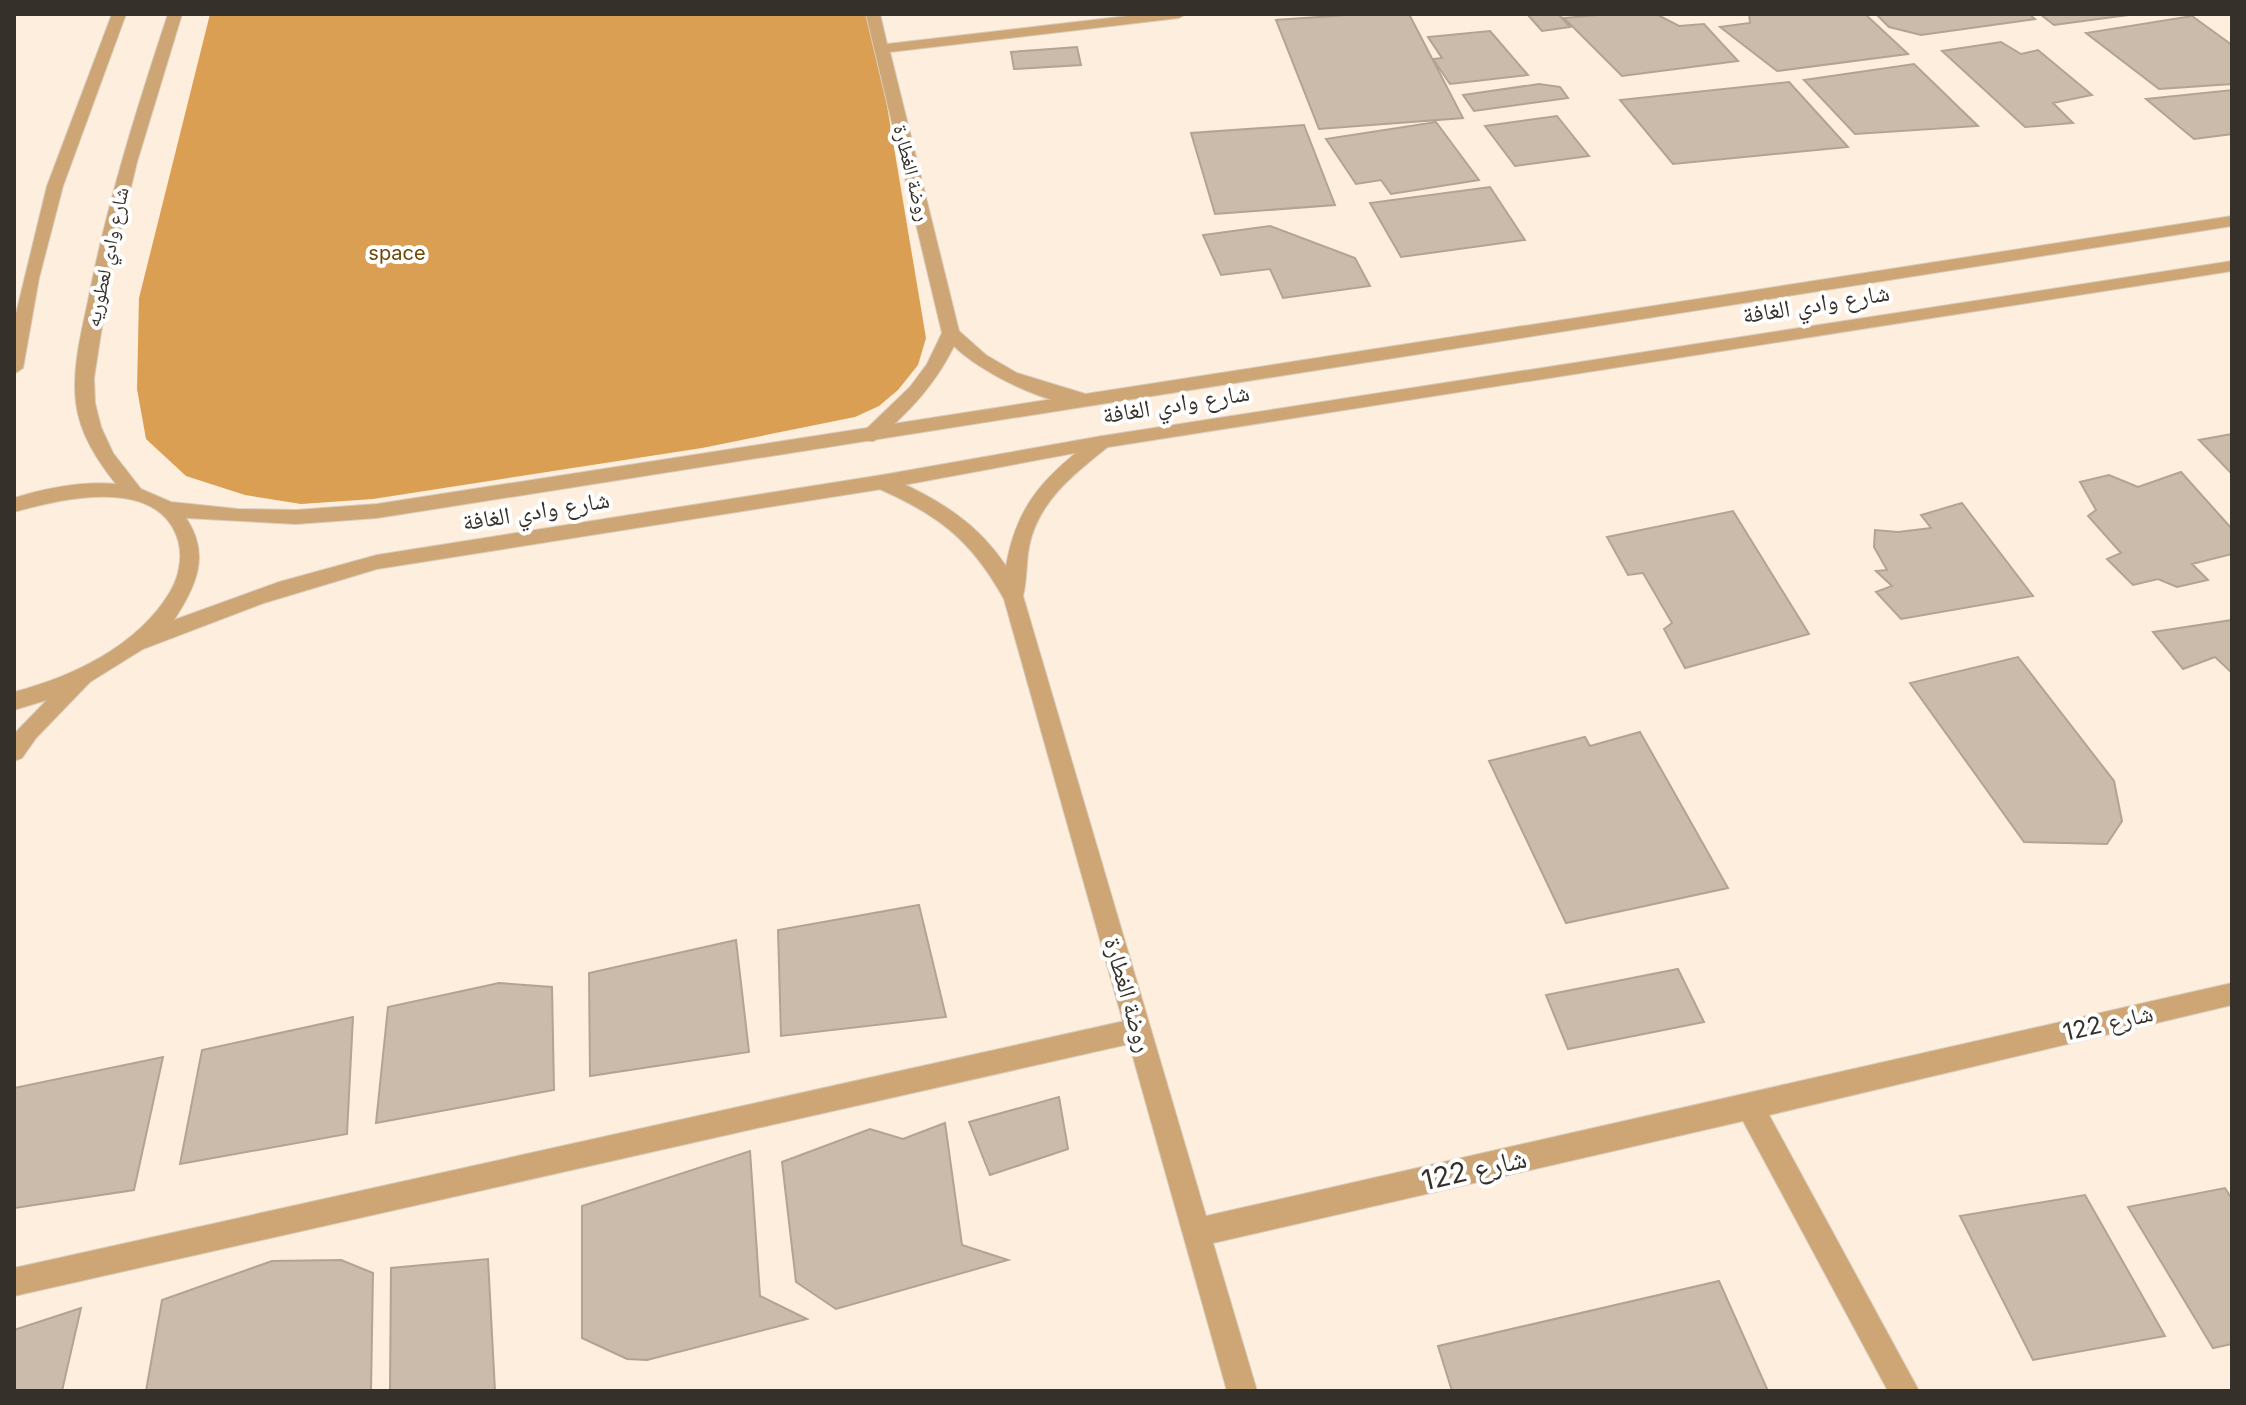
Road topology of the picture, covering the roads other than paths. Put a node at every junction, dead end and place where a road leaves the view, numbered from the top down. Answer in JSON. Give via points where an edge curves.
{"nodes":[{"id":1,"x":119,"y":14,"type":"edge"},
{"id":2,"x":175,"y":14,"type":"edge"},
{"id":3,"x":873,"y":14,"type":"edge"},
{"id":4,"x":1170,"y":15,"type":"edge"},
{"id":5,"x":881,"y":49,"type":"junction"},
{"id":6,"x":2232,"y":221,"type":"edge"},
{"id":7,"x":2232,"y":266,"type":"edge"},
{"id":8,"x":951,"y":333,"type":"junction"},
{"id":9,"x":14,"y":368,"type":"edge"},
{"id":10,"x":1082,"y":399,"type":"junction"},
{"id":11,"x":867,"y":437,"type":"junction"},
{"id":12,"x":1102,"y":442,"type":"junction"},
{"id":13,"x":882,"y":482,"type":"junction"},
{"id":14,"x":134,"y":493,"type":"junction"},
{"id":15,"x":14,"y":505,"type":"edge"},
{"id":16,"x":169,"y":509,"type":"junction"},
{"id":17,"x":1014,"y":599,"type":"junction"},
{"id":18,"x":139,"y":642,"type":"junction"},
{"id":19,"x":89,"y":674,"type":"junction"},
{"id":20,"x":14,"y":701,"type":"edge"},
{"id":21,"x":14,"y":752,"type":"edge"},
{"id":22,"x":2232,"y":994,"type":"edge"},
{"id":23,"x":1138,"y":1030,"type":"junction"},
{"id":24,"x":1750,"y":1107,"type":"junction"},
{"id":25,"x":1198,"y":1232,"type":"junction"},
{"id":26,"x":14,"y":1282,"type":"edge"},
{"id":27,"x":1242,"y":1391,"type":"edge"},
{"id":28,"x":1904,"y":1391,"type":"edge"}],
"edges":[{"from":1,"to":9,"type":"street","via":[[55,186]]},
{"from":2,"to":14,"type":"street","name":"شارع وادي لعطوريه","via":[[105,250],[85,365],[87,415],[104,456]]},
{"from":3,"to":5,"type":"street","name":"روضة الغطارة"},
{"from":4,"to":5,"type":"street"},
{"from":5,"to":8,"type":"street","name":"روضة الغطارة"},
{"from":6,"to":10,"type":"street","name":"شارع وادي الغافة"},
{"from":7,"to":12,"type":"street","name":"شارع وادي الغافة"},
{"from":8,"to":10,"type":"street","via":[[973,356],[1003,375]]},
{"from":8,"to":11,"type":"street","via":[[930,376]]},
{"from":10,"to":11,"type":"street","name":"شارع وادي الغافة"},
{"from":11,"to":16,"type":"street","name":"شارع وادي الغافة","via":[[377,511],[296,517]]},
{"from":12,"to":13,"type":"street","name":"شارع وادي الغافة"},
{"from":12,"to":17,"type":"street","name":"روضة الغطارة","via":[[1061,472],[1031,510],[1015,553]]},
{"from":13,"to":17,"type":"street","name":"روضة الغطارة","via":[[927,501],[965,528],[994,561]]},
{"from":13,"to":18,"type":"street","name":"شارع وادي الغافة","via":[[377,562],[236,602]]},
{"from":14,"to":15,"type":"street","via":[[89,489]]},
{"from":14,"to":16,"type":"street","name":"شارع وادي الغافة"},
{"from":16,"to":18,"type":"street","via":[[188,534],[190,567],[174,604]]},
{"from":17,"to":23,"type":"street","name":"روضة الغطارة"},
{"from":18,"to":19,"type":"street"},
{"from":19,"to":20,"type":"street"},
{"from":19,"to":21,"type":"street"},
{"from":22,"to":24,"type":"street","name":"شارع 122"},
{"from":23,"to":25,"type":"street","name":"روضة الغطارة"},
{"from":23,"to":26,"type":"street"},
{"from":24,"to":25,"type":"street","name":"شارع 122"},
{"from":24,"to":28,"type":"street"},
{"from":25,"to":27,"type":"street","name":"روضة الغطارة"}]}
